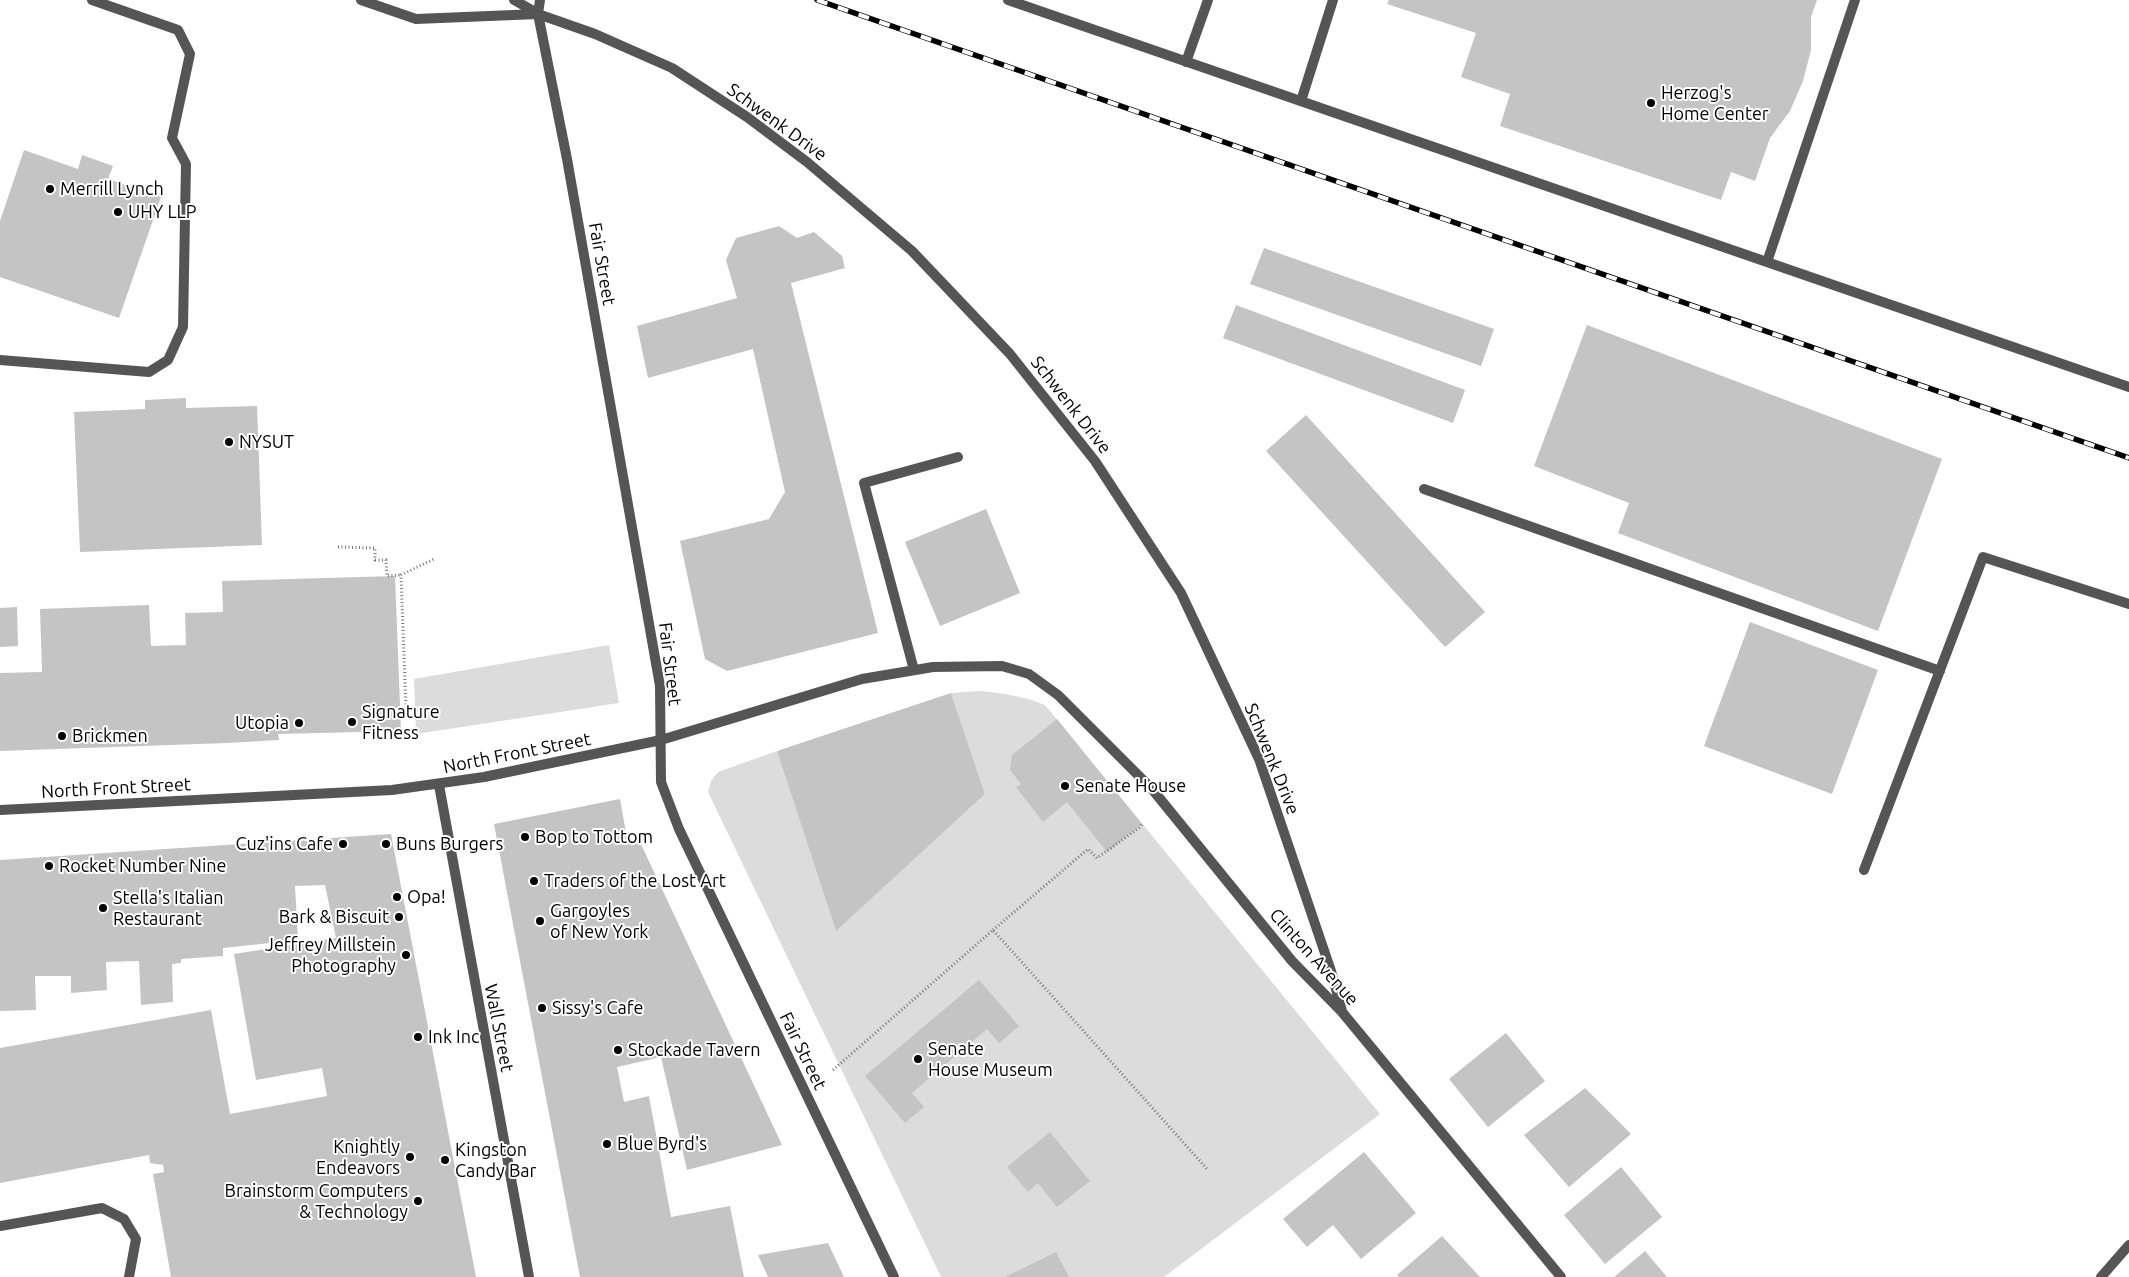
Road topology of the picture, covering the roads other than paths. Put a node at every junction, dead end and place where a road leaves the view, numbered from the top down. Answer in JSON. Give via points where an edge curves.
{"nodes":[{"id":1,"x":92,"y":0,"type":"edge"},
{"id":2,"x":361,"y":0,"type":"edge"},
{"id":3,"x":514,"y":0,"type":"edge"},
{"id":4,"x":540,"y":0,"type":"edge"},
{"id":5,"x":1008,"y":0,"type":"edge"},
{"id":6,"x":1208,"y":0,"type":"edge"},
{"id":7,"x":1333,"y":0,"type":"edge"},
{"id":8,"x":1855,"y":0,"type":"edge"},
{"id":9,"x":538,"y":14,"type":"junction"},
{"id":10,"x":1186,"y":62,"type":"junction"},
{"id":11,"x":1301,"y":101,"type":"junction"},
{"id":12,"x":1767,"y":262,"type":"junction"},
{"id":13,"x":0,"y":360,"type":"edge"},
{"id":14,"x":2129,"y":386,"type":"edge"},
{"id":15,"x":958,"y":458,"type":"dead end"},
{"id":16,"x":1424,"y":489,"type":"dead end"},
{"id":17,"x":2129,"y":604,"type":"edge"},
{"id":18,"x":914,"y":670,"type":"junction"},
{"id":19,"x":1940,"y":671,"type":"junction"},
{"id":20,"x":1029,"y":674,"type":"joint"},
{"id":21,"x":661,"y":740,"type":"junction"},
{"id":22,"x":439,"y":785,"type":"junction"},
{"id":23,"x":0,"y":810,"type":"edge"},
{"id":24,"x":1864,"y":870,"type":"dead end"},
{"id":25,"x":1342,"y":1012,"type":"junction"},
{"id":26,"x":0,"y":1226,"type":"edge"},
{"id":27,"x":2129,"y":1245,"type":"edge"},
{"id":28,"x":129,"y":1277,"type":"edge"},
{"id":29,"x":529,"y":1277,"type":"edge"},
{"id":30,"x":894,"y":1277,"type":"edge"},
{"id":31,"x":1561,"y":1277,"type":"edge"},
{"id":32,"x":2101,"y":1277,"type":"edge"}],
"edges":[{"from":1,"to":13,"type":"street","via":[[178,30],[190,54],[172,138],[186,164],[183,327],[168,360],[149,372]]},
{"from":2,"to":9,"type":"street","name":"Schwenk Drive","via":[[416,19]]},
{"from":3,"to":9,"type":"street","name":"Schwenk Drive"},
{"from":4,"to":9,"type":"street","name":"Fair Street"},
{"from":5,"to":10,"type":"street"},
{"from":6,"to":10,"type":"street"},
{"from":7,"to":11,"type":"street"},
{"from":8,"to":12,"type":"street"},
{"from":9,"to":21,"type":"street","name":"Fair Street","via":[[567,158],[660,686]]},
{"from":9,"to":25,"type":"street","name":"Schwenk Drive","via":[[595,34],[672,68],[747,117],[807,162],[912,251],[1010,354],[1095,461],[1180,593],[1259,759]]},
{"from":10,"to":11,"type":"street"},
{"from":11,"to":12,"type":"street"},
{"from":12,"to":14,"type":"street"},
{"from":15,"to":18,"type":"street","via":[[864,483]]},
{"from":16,"to":19,"type":"street"},
{"from":17,"to":19,"type":"street","via":[[1983,557]]},
{"from":18,"to":20,"type":"street","name":"North Front Street","via":[[1002,666]]},
{"from":18,"to":21,"type":"street","name":"North Front Street","via":[[862,679]]},
{"from":19,"to":24,"type":"street"},
{"from":20,"to":25,"type":"street","name":"Clinton Avenue","via":[[1058,695],[1152,789],[1292,961]]},
{"from":21,"to":22,"type":"street","name":"North Front Street"},
{"from":21,"to":30,"type":"street","name":"Fair Street","via":[[661,782],[679,829]]},
{"from":22,"to":23,"type":"street","name":"North Front Street"},
{"from":22,"to":29,"type":"street","name":"Wall Street"},
{"from":25,"to":31,"type":"street","name":"Clinton Avenue"},
{"from":26,"to":28,"type":"street","via":[[102,1208],[124,1219],[136,1239]]},
{"from":27,"to":32,"type":"street"}]}
